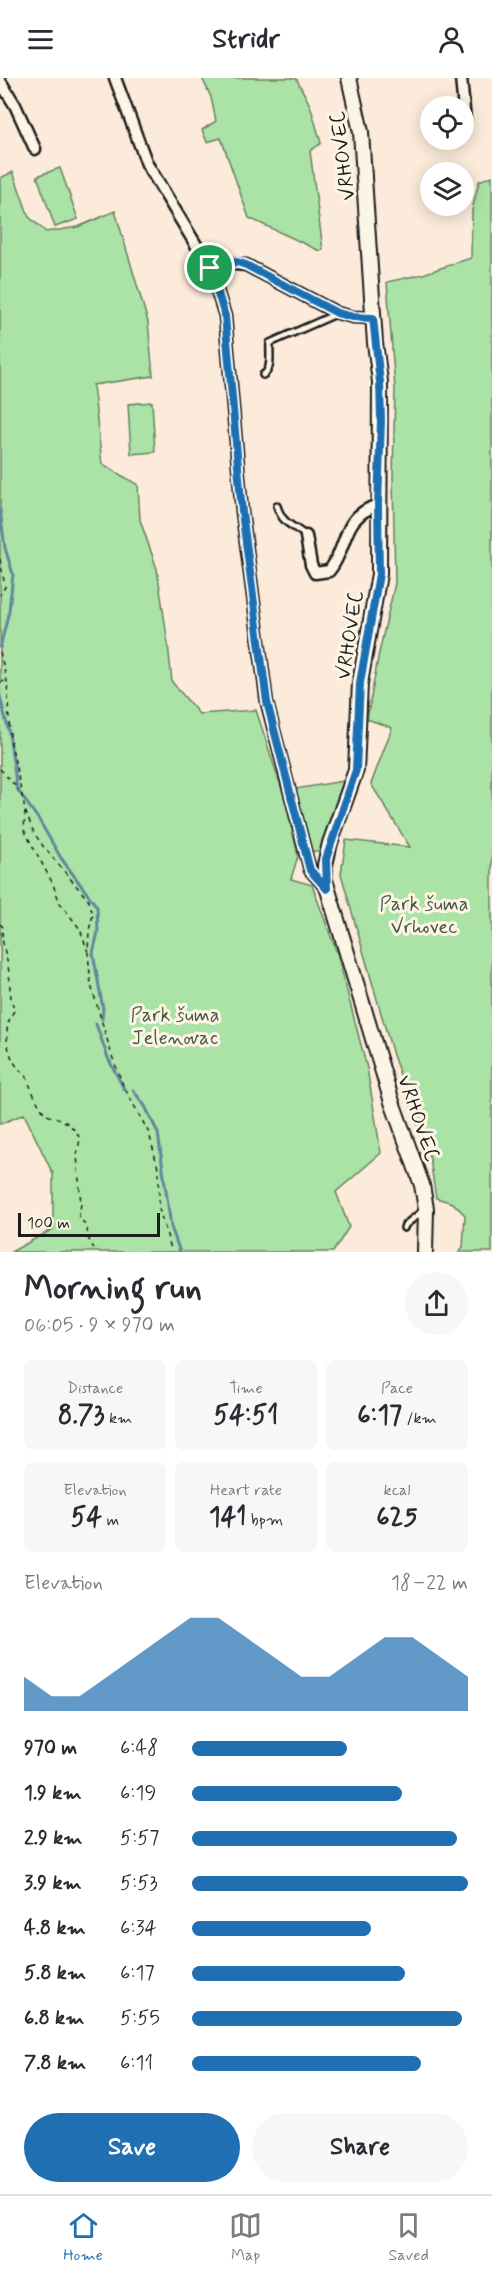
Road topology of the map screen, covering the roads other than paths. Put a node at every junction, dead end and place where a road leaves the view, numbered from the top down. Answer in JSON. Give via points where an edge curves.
{"nodes":[{"id":1,"x":115,"y":78,"type":"edge"},
{"id":2,"x":348,"y":78,"type":"edge"},
{"id":3,"x":461,"y":78,"type":"edge"},
{"id":4,"x":0,"y":81,"type":"edge"},
{"id":5,"x":463,"y":96,"type":"edge"},
{"id":6,"x":35,"y":149,"type":"dead end"},
{"id":7,"x":210,"y":268,"type":"junction"},
{"id":8,"x":337,"y":313,"type":"junction"},
{"id":9,"x":373,"y":318,"type":"junction"},
{"id":10,"x":263,"y":375,"type":"dead end"},
{"id":11,"x":378,"y":505,"type":"junction"},
{"id":12,"x":277,"y":506,"type":"dead end"},
{"id":13,"x":306,"y":536,"type":"joint"},
{"id":14,"x":306,"y":856,"type":"junction"},
{"id":15,"x":326,"y":859,"type":"junction"},
{"id":16,"x":327,"y":889,"type":"junction"},
{"id":17,"x":426,"y":1209,"type":"junction"},
{"id":18,"x":404,"y":1228,"type":"dead end"},
{"id":19,"x":425,"y":1252,"type":"edge"}],
"edges":[{"from":1,"to":7,"type":"street","via":[[147,164]]},
{"from":2,"to":9,"type":"street","name":"VRHOVEC","via":[[361,132]]},
{"from":3,"to":5,"type":"street"},
{"from":4,"to":6,"type":"street"},
{"from":7,"to":8,"type":"street","via":[[224,263],[246,265]]},
{"from":7,"to":14,"type":"street","via":[[226,322],[242,512],[267,702]]},
{"from":8,"to":9,"type":"street"},
{"from":8,"to":10,"type":"lane","via":[[270,343],[269,367]]},
{"from":9,"to":11,"type":"street","name":"VRHOVEC","via":[[381,403]]},
{"from":11,"to":13,"type":"street","via":[[367,508],[348,527],[329,571],[315,573]]},
{"from":11,"to":15,"type":"street","name":"VRHOVEC","via":[[379,574],[360,683],[356,770]]},
{"from":12,"to":13,"type":"lane","via":[[280,517]]},
{"from":14,"to":15,"type":"street"},
{"from":14,"to":16,"type":"street","via":[[314,876]]},
{"from":15,"to":16,"type":"street","name":"VRHOVEC"},
{"from":16,"to":17,"type":"street","name":"VRHOVEC","via":[[392,1102],[422,1185]]},
{"from":17,"to":18,"type":"lane"},
{"from":17,"to":19,"type":"street","name":"VRHOVEC"}]}
